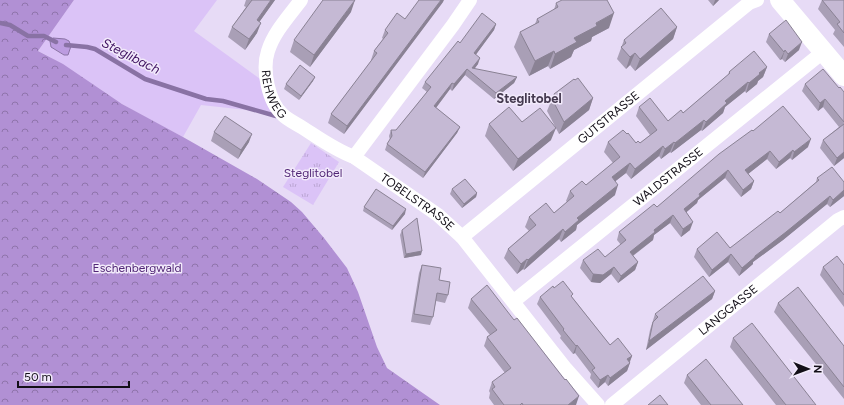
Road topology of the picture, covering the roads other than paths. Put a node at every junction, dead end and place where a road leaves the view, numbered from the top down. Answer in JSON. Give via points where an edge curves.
{"nodes":[{"id":1,"x":301,"y":0,"type":"edge"},
{"id":2,"x":470,"y":0,"type":"edge"},
{"id":3,"x":757,"y":0,"type":"edge"},
{"id":4,"x":780,"y":0,"type":"edge"},
{"id":5,"x":823,"y":52,"type":"junction"},
{"id":6,"x":844,"y":76,"type":"edge"},
{"id":7,"x":354,"y":157,"type":"junction"},
{"id":8,"x":844,"y":217,"type":"edge"},
{"id":9,"x":462,"y":237,"type":"junction"},
{"id":10,"x":514,"y":301,"type":"junction"},
{"id":11,"x":598,"y":405,"type":"edge"},
{"id":12,"x":612,"y":405,"type":"edge"}],
"edges":[{"from":1,"to":7,"type":"street","name":"REHWEG","via":[[276,34],[268,52],[267,84],[282,114],[340,152]]},
{"from":2,"to":7,"type":"street"},
{"from":3,"to":9,"type":"street","name":"GUTSTRASSE","via":[[749,3]]},
{"from":4,"to":5,"type":"main road"},
{"from":5,"to":6,"type":"main road"},
{"from":5,"to":10,"type":"street","name":"WALDSTRASSE"},
{"from":7,"to":9,"type":"street","name":"TOBELSTRASSE","via":[[438,214]]},
{"from":8,"to":12,"type":"street","name":"LANGGASSE"},
{"from":9,"to":10,"type":"street","name":"TOBELSTRASSE"},
{"from":10,"to":11,"type":"street","name":"TOBELSTRASSE","via":[[566,369]]}]}
